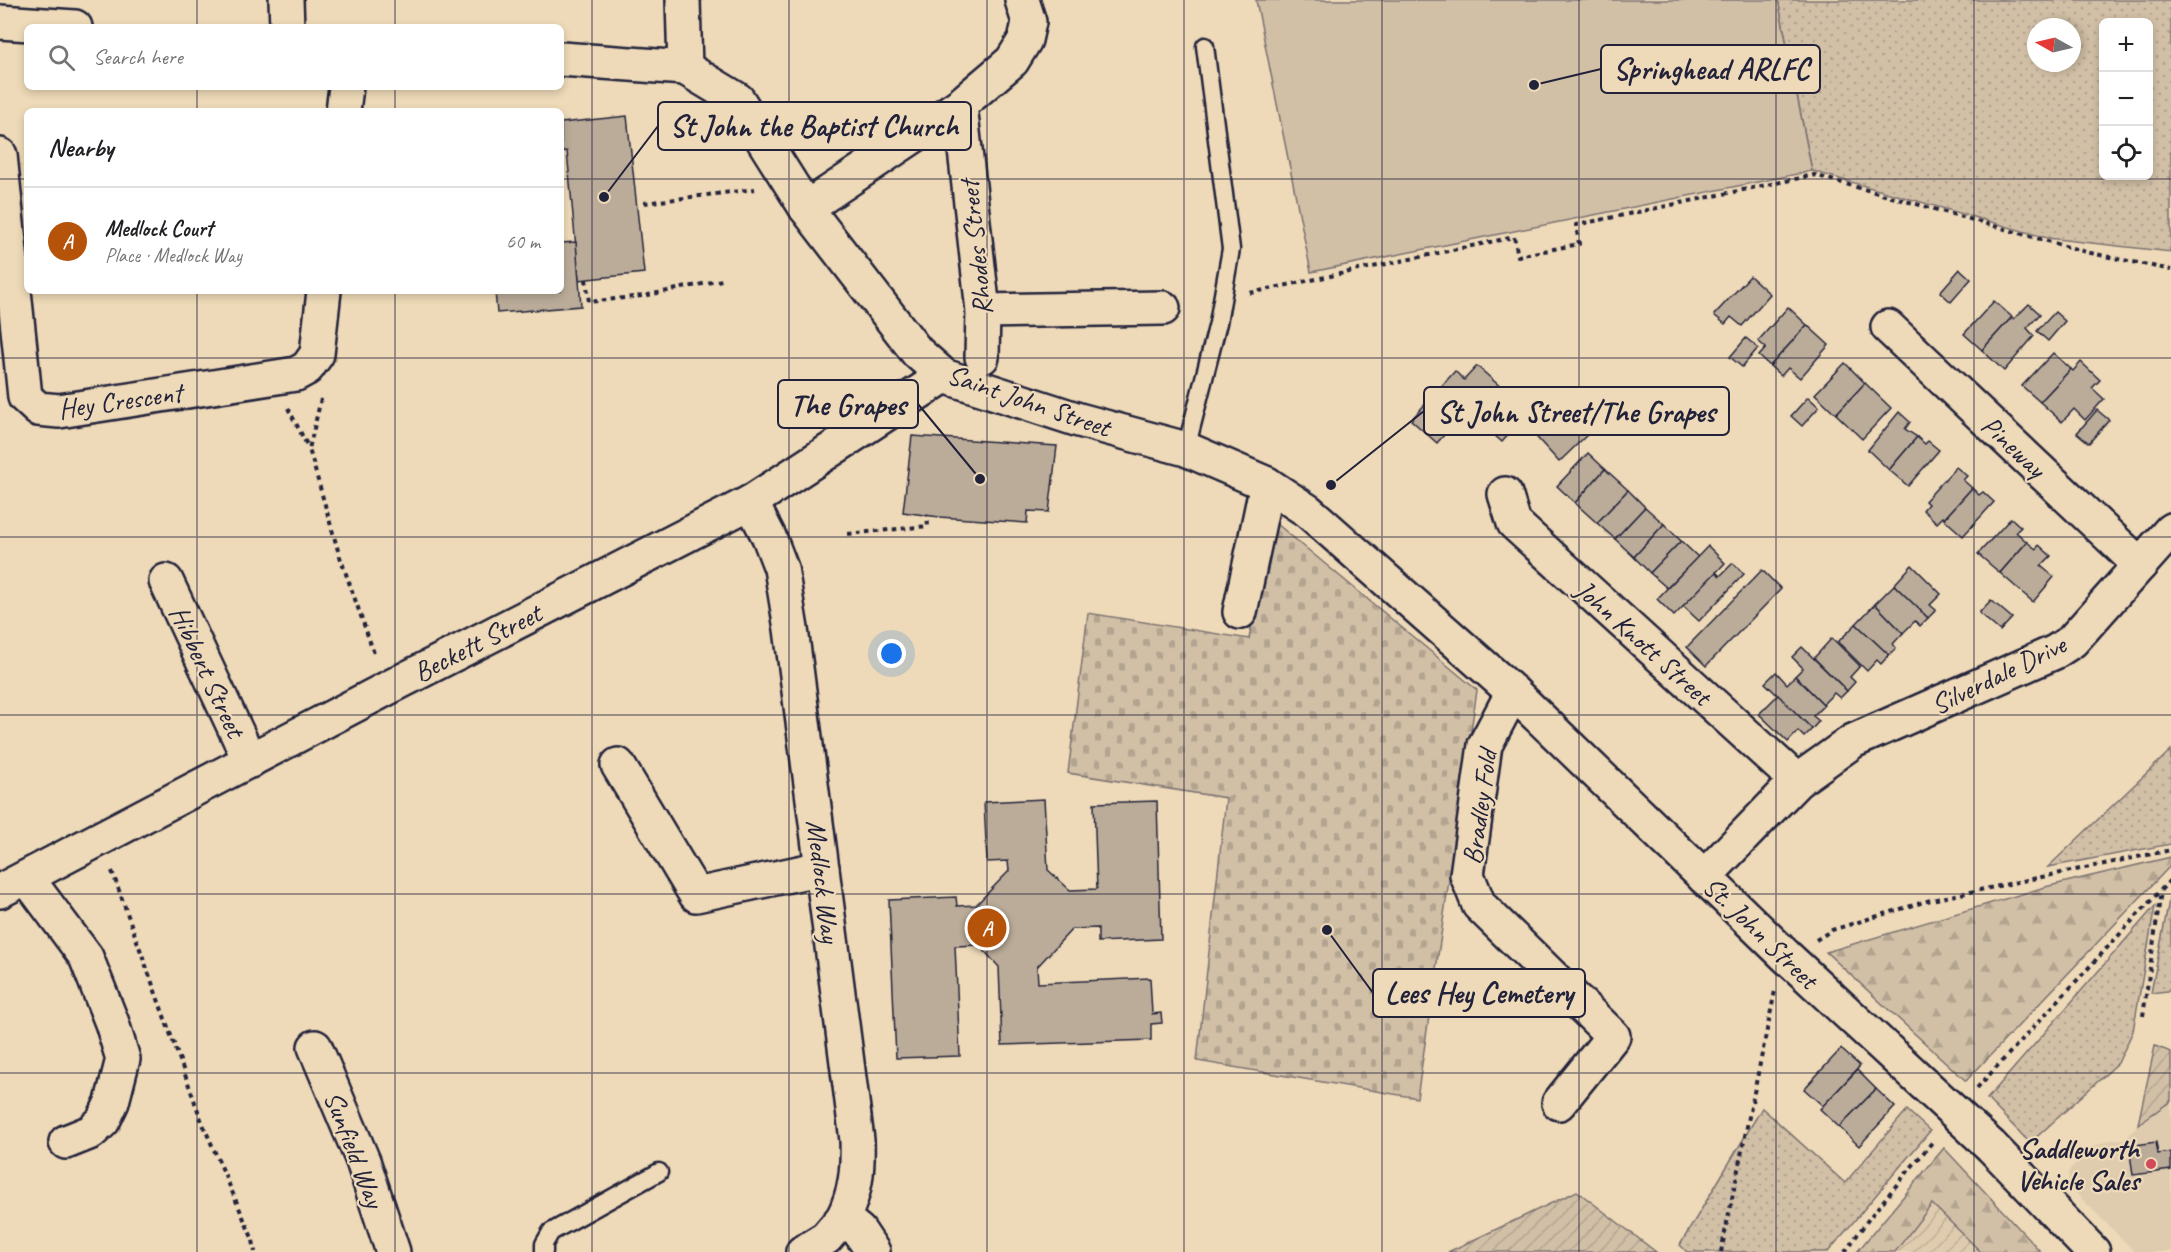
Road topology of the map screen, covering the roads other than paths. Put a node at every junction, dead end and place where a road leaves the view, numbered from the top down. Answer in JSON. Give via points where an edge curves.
{"nodes":[{"id":1,"x":286,"y":0,"type":"edge"},
{"id":2,"x":682,"y":0,"type":"edge"},
{"id":3,"x":1022,"y":0,"type":"edge"},
{"id":4,"x":0,"y":22,"type":"edge"},
{"id":5,"x":30,"y":24,"type":"edge"},
{"id":6,"x":287,"y":24,"type":"edge"},
{"id":7,"x":1205,"y":46,"type":"dead end"},
{"id":8,"x":564,"y":59,"type":"edge"},
{"id":9,"x":685,"y":68,"type":"junction"},
{"id":10,"x":346,"y":90,"type":"edge"},
{"id":11,"x":960,"y":105,"type":"junction"},
{"id":12,"x":343,"y":108,"type":"edge"},
{"id":13,"x":0,"y":155,"type":"edge"},
{"id":14,"x":806,"y":208,"type":"junction"},
{"id":15,"x":324,"y":294,"type":"edge"},
{"id":16,"x":1163,"y":308,"type":"dead end"},
{"id":17,"x":983,"y":310,"type":"junction"},
{"id":18,"x":1888,"y":327,"type":"dead end"},
{"id":19,"x":982,"y":357,"type":"dead end"},
{"id":20,"x":944,"y":376,"type":"junction"},
{"id":21,"x":1186,"y":448,"type":"junction"},
{"id":22,"x":1267,"y":484,"type":"junction"},
{"id":23,"x":1505,"y":494,"type":"dead end"},
{"id":24,"x":751,"y":502,"type":"junction"},
{"id":25,"x":2171,"y":530,"type":"edge"},
{"id":26,"x":2140,"y":565,"type":"junction"},
{"id":27,"x":166,"y":581,"type":"dead end"},
{"id":28,"x":1240,"y":612,"type":"dead end"},
{"id":29,"x":1426,"y":615,"type":"joint"},
{"id":30,"x":1513,"y":692,"type":"junction"},
{"id":31,"x":250,"y":761,"type":"junction"},
{"id":32,"x":618,"y":765,"type":"dead end"},
{"id":33,"x":1797,"y":781,"type":"junction"},
{"id":34,"x":822,"y":868,"type":"junction"},
{"id":35,"x":1704,"y":877,"type":"junction"},
{"id":36,"x":14,"y":884,"type":"edge"},
{"id":37,"x":315,"y":1047,"type":"dead end"},
{"id":38,"x":1559,"y":1103,"type":"dead end"},
{"id":39,"x":66,"y":1142,"type":"dead end"},
{"id":40,"x":659,"y":1172,"type":"dead end"},
{"id":41,"x":843,"y":1218,"type":"junction"},
{"id":42,"x":393,"y":1252,"type":"edge"},
{"id":43,"x":544,"y":1252,"type":"edge"},
{"id":44,"x":802,"y":1252,"type":"edge"},
{"id":45,"x":873,"y":1252,"type":"edge"},
{"id":46,"x":2093,"y":1252,"type":"edge"}],
"edges":[{"from":1,"to":6,"type":"street"},
{"from":2,"to":9,"type":"street"},
{"from":3,"to":11,"type":"street","via":[[1029,22],[1025,40],[1012,61]]},
{"from":4,"to":5,"type":"street"},
{"from":7,"to":21,"type":"lane","via":[[1231,249],[1223,298]]},
{"from":8,"to":9,"type":"street"},
{"from":9,"to":14,"type":"street","name":"Saint John Street","via":[[738,100]]},
{"from":10,"to":12,"type":"street"},
{"from":11,"to":14,"type":"street"},
{"from":11,"to":17,"type":"street","name":"Rhodes Street"},
{"from":13,"to":15,"type":"street","name":"Hey Crescent","via":[[25,397],[39,410],[58,411],[296,374],[307,368],[317,354]]},
{"from":14,"to":20,"type":"street","name":"Saint John Street","via":[[917,352]]},
{"from":16,"to":17,"type":"street"},
{"from":17,"to":19,"type":"street","name":"Rhodes Street"},
{"from":18,"to":26,"type":"street","name":"Pineway"},
{"from":20,"to":21,"type":"street","name":"Saint John Street","via":[[1079,420]]},
{"from":20,"to":24,"type":"street","name":"Beckett Street"},
{"from":21,"to":22,"type":"street","name":"Saint John Street"},
{"from":22,"to":28,"type":"street"},
{"from":22,"to":29,"type":"street","name":"Saint John Street","via":[[1308,510]]},
{"from":23,"to":33,"type":"street","name":"John Knott Street","via":[[1514,523]]},
{"from":24,"to":31,"type":"street","name":"Beckett Street"},
{"from":24,"to":34,"type":"street","name":"Medlock Way","via":[[781,568]]},
{"from":25,"to":26,"type":"street","name":"Silverdale Drive"},
{"from":26,"to":33,"type":"street","name":"Silverdale Drive","via":[[2072,640],[2055,652],[1853,741]]},
{"from":27,"to":31,"type":"street","name":"Hibbert Street"},
{"from":29,"to":30,"type":"street","name":"St. John Street"},
{"from":30,"to":35,"type":"street","name":"St. John Street"},
{"from":30,"to":38,"type":"street","name":"Bradley Fold","via":[[1485,745],[1467,875],[1479,905],[1613,1036]]},
{"from":31,"to":36,"type":"street","name":"Beckett Street"},
{"from":32,"to":34,"type":"street","via":[[696,895]]},
{"from":33,"to":35,"type":"street","name":"Silverdale Drive"},
{"from":34,"to":41,"type":"street","name":"Medlock Way","via":[[857,1140],[852,1201]]},
{"from":35,"to":46,"type":"street","name":"St. John Street","bridge":true,"via":[[1990,1146]]},
{"from":36,"to":39,"type":"street","via":[[86,957],[123,1059],[103,1121],[91,1132]]},
{"from":37,"to":42,"type":"street","name":"Sunfield Way","via":[[363,1161]]},
{"from":40,"to":43,"type":"lane","via":[[551,1232]]},
{"from":41,"to":44,"type":"street","via":[[826,1238]]},
{"from":41,"to":45,"type":"street","via":[[859,1231]]}]}
